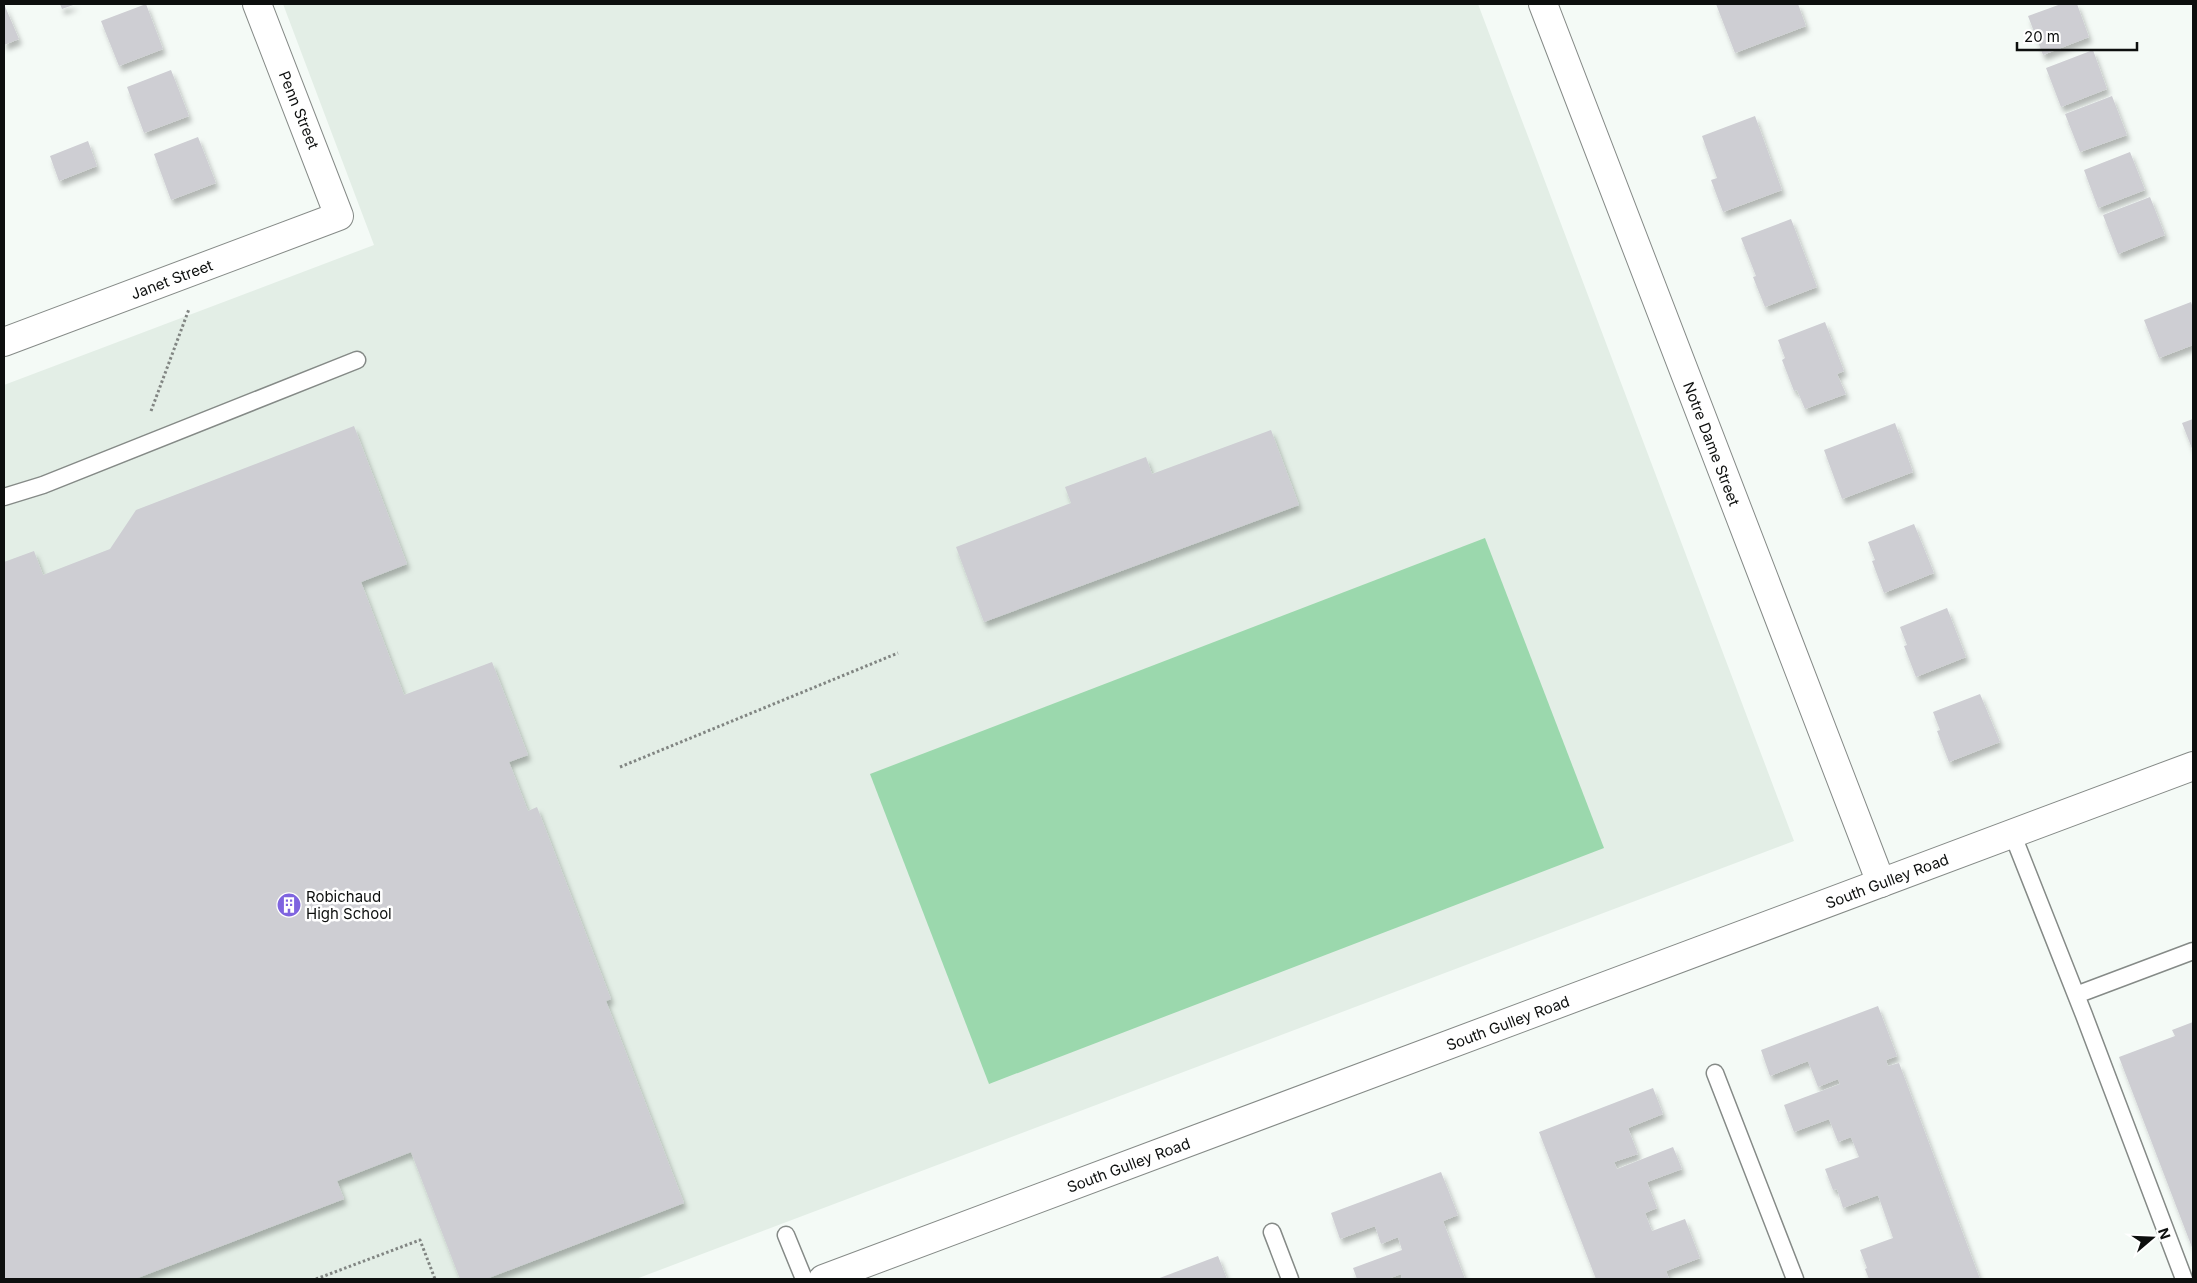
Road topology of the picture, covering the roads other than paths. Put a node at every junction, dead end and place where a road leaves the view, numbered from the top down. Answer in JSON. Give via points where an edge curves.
{"nodes":[{"id":1,"x":257,"y":4,"type":"edge"},
{"id":2,"x":1543,"y":4,"type":"edge"},
{"id":3,"x":339,"y":216,"type":"joint"},
{"id":4,"x":4,"y":342,"type":"edge"},
{"id":5,"x":357,"y":360,"type":"dead end"},
{"id":6,"x":4,"y":497,"type":"edge"},
{"id":7,"x":2193,"y":766,"type":"edge"},
{"id":8,"x":2012,"y":833,"type":"junction"},
{"id":9,"x":1881,"y":883,"type":"junction"},
{"id":10,"x":2193,"y":951,"type":"edge"},
{"id":11,"x":2076,"y":995,"type":"junction"},
{"id":12,"x":1715,"y":1073,"type":"dead end"},
{"id":13,"x":1272,"y":1232,"type":"dead end"},
{"id":14,"x":786,"y":1235,"type":"dead end"},
{"id":15,"x":804,"y":1279,"type":"edge"},
{"id":16,"x":823,"y":1279,"type":"edge"},
{"id":17,"x":1290,"y":1279,"type":"edge"},
{"id":18,"x":1795,"y":1279,"type":"edge"},
{"id":19,"x":2184,"y":1279,"type":"edge"}],
"edges":[{"from":1,"to":3,"type":"street","name":"Penn Street"},
{"from":2,"to":9,"type":"street","name":"Notre Dame Street"},
{"from":3,"to":4,"type":"street","name":"Janet Street"},
{"from":5,"to":6,"type":"lane","via":[[43,485]]},
{"from":7,"to":8,"type":"street","name":"South Gulley Road"},
{"from":8,"to":9,"type":"street","name":"South Gulley Road"},
{"from":8,"to":11,"type":"lane"},
{"from":9,"to":16,"type":"street","name":"South Gulley Road"},
{"from":10,"to":11,"type":"lane"},
{"from":11,"to":19,"type":"lane"},
{"from":12,"to":18,"type":"lane"},
{"from":13,"to":17,"type":"lane"},
{"from":14,"to":15,"type":"lane"}]}
